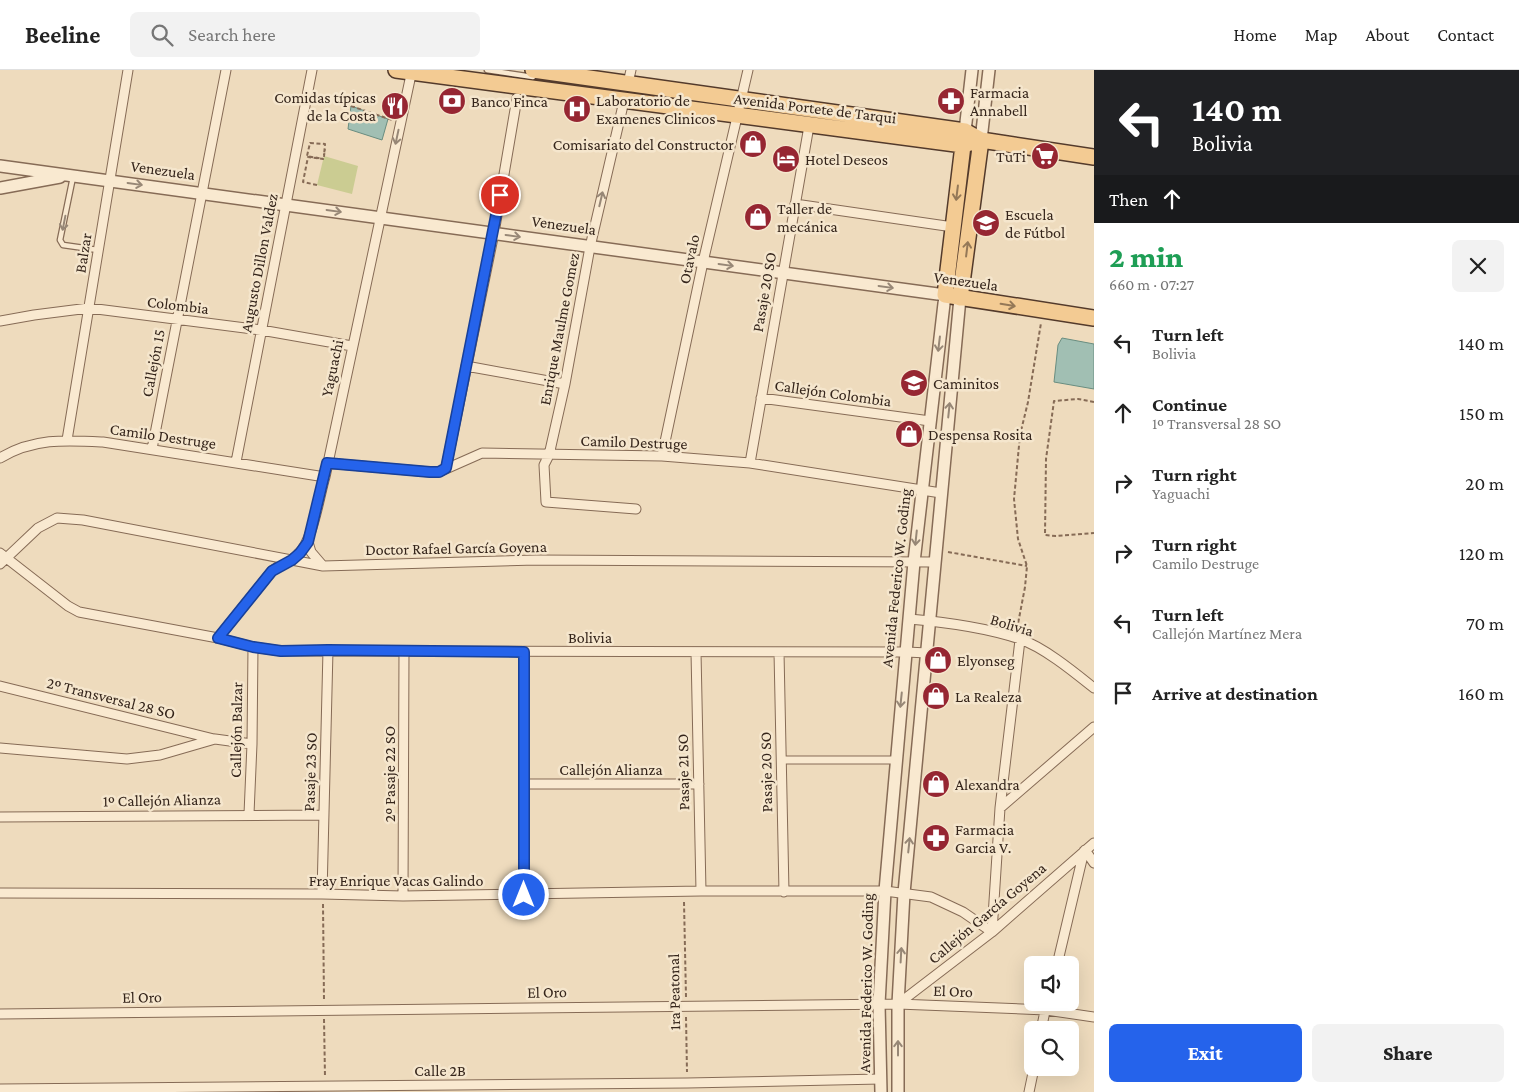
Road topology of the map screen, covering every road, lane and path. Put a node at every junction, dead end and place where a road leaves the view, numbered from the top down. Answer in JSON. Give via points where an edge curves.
{"nodes":[{"id":1,"x":128,"y":70,"type":"edge"},
{"id":2,"x":226,"y":70,"type":"edge"},
{"id":3,"x":312,"y":70,"type":"edge"},
{"id":4,"x":396,"y":70,"type":"edge"},
{"id":5,"x":437,"y":70,"type":"edge"},
{"id":6,"x":487,"y":70,"type":"edge"},
{"id":7,"x":748,"y":70,"type":"edge"},
{"id":8,"x":972,"y":70,"type":"edge"},
{"id":9,"x":989,"y":70,"type":"edge"},
{"id":10,"x":411,"y":71,"type":"edge"},
{"id":11,"x":534,"y":74,"type":"edge"},
{"id":12,"x":629,"y":77,"type":"edge"},
{"id":13,"x":517,"y":98,"type":"dead end"},
{"id":14,"x":624,"y":101,"type":"junction"},
{"id":15,"x":352,"y":106,"type":"dead end"},
{"id":16,"x":739,"y":108,"type":"junction"},
{"id":17,"x":394,"y":113,"type":"dead end"},
{"id":18,"x":814,"y":121,"type":"junction"},
{"id":19,"x":964,"y":138,"type":"junction"},
{"id":20,"x":981,"y":140,"type":"junction"},
{"id":21,"x":325,"y":149,"type":"dead end"},
{"id":22,"x":1094,"y":157,"type":"edge"},
{"id":23,"x":0,"y":166,"type":"edge"},
{"id":24,"x":73,"y":175,"type":"junction"},
{"id":25,"x":110,"y":181,"type":"junction"},
{"id":26,"x":317,"y":186,"type":"dead end"},
{"id":27,"x":0,"y":188,"type":"edge"},
{"id":28,"x":202,"y":193,"type":"junction"},
{"id":29,"x":795,"y":204,"type":"junction"},
{"id":30,"x":286,"y":205,"type":"junction"},
{"id":31,"x":380,"y":218,"type":"junction"},
{"id":32,"x":953,"y":227,"type":"junction"},
{"id":33,"x":494,"y":233,"type":"junction"},
{"id":34,"x":590,"y":247,"type":"junction"},
{"id":35,"x":98,"y":250,"type":"junction"},
{"id":36,"x":703,"y":262,"type":"junction"},
{"id":37,"x":783,"y":273,"type":"junction"},
{"id":38,"x":945,"y":296,"type":"junction"},
{"id":39,"x":960,"y":298,"type":"junction"},
{"id":40,"x":89,"y":308,"type":"junction"},
{"id":41,"x":1043,"y":310,"type":"junction"},
{"id":42,"x":1094,"y":318,"type":"edge"},
{"id":43,"x":1,"y":319,"type":"edge"},
{"id":44,"x":177,"y":320,"type":"junction"},
{"id":45,"x":261,"y":330,"type":"junction"},
{"id":46,"x":352,"y":346,"type":"junction"},
{"id":47,"x":466,"y":366,"type":"junction"},
{"id":48,"x":565,"y":384,"type":"junction"},
{"id":49,"x":761,"y":398,"type":"junction"},
{"id":50,"x":1094,"y":402,"type":"edge"},
{"id":51,"x":930,"y":421,"type":"junction"},
{"id":52,"x":68,"y":440,"type":"junction"},
{"id":53,"x":152,"y":449,"type":"junction"},
{"id":54,"x":549,"y":455,"type":"junction"},
{"id":55,"x":1,"y":456,"type":"edge"},
{"id":56,"x":662,"y":456,"type":"junction"},
{"id":57,"x":236,"y":462,"type":"junction"},
{"id":58,"x":327,"y":463,"type":"junction"},
{"id":59,"x":750,"y":463,"type":"junction"},
{"id":60,"x":446,"y":468,"type":"junction"},
{"id":61,"x":324,"y":477,"type":"junction"},
{"id":62,"x":922,"y":489,"type":"junction"},
{"id":63,"x":941,"y":493,"type":"junction"},
{"id":64,"x":636,"y":510,"type":"dead end"},
{"id":65,"x":1094,"y":533,"type":"edge"},
{"id":66,"x":308,"y":542,"type":"junction"},
{"id":67,"x":936,"y":550,"type":"junction"},
{"id":68,"x":2,"y":559,"type":"edge"},
{"id":69,"x":292,"y":560,"type":"junction"},
{"id":70,"x":914,"y":562,"type":"junction"},
{"id":71,"x":935,"y":562,"type":"junction"},
{"id":72,"x":323,"y":566,"type":"junction"},
{"id":73,"x":1027,"y":566,"type":"junction"},
{"id":74,"x":909,"y":619,"type":"junction"},
{"id":75,"x":930,"y":621,"type":"junction"},
{"id":76,"x":218,"y":638,"type":"junction"},
{"id":77,"x":1018,"y":639,"type":"junction"},
{"id":78,"x":253,"y":647,"type":"junction"},
{"id":79,"x":328,"y":650,"type":"junction"},
{"id":80,"x":404,"y":651,"type":"junction"},
{"id":81,"x":524,"y":652,"type":"junction"},
{"id":82,"x":696,"y":652,"type":"junction"},
{"id":83,"x":779,"y":652,"type":"junction"},
{"id":84,"x":906,"y":652,"type":"junction"},
{"id":85,"x":928,"y":653,"type":"junction"},
{"id":86,"x":0,"y":686,"type":"edge"},
{"id":87,"x":1094,"y":688,"type":"edge"},
{"id":88,"x":1094,"y":727,"type":"edge"},
{"id":89,"x":214,"y":739,"type":"junction"},
{"id":90,"x":252,"y":744,"type":"junction"},
{"id":91,"x":0,"y":748,"type":"edge"},
{"id":92,"x":780,"y":760,"type":"junction"},
{"id":93,"x":895,"y":760,"type":"junction"},
{"id":94,"x":524,"y":784,"type":"junction"},
{"id":95,"x":699,"y":784,"type":"junction"},
{"id":96,"x":1000,"y":808,"type":"junction"},
{"id":97,"x":249,"y":814,"type":"junction"},
{"id":98,"x":324,"y":815,"type":"junction"},
{"id":99,"x":0,"y":817,"type":"edge"},
{"id":100,"x":1094,"y":843,"type":"edge"},
{"id":101,"x":1084,"y":850,"type":"junction"},
{"id":102,"x":1094,"y":863,"type":"edge"},
{"id":103,"x":701,"y":891,"type":"junction"},
{"id":104,"x":885,"y":891,"type":"junction"},
{"id":105,"x":684,"y":892,"type":"junction"},
{"id":106,"x":784,"y":892,"type":"junction"},
{"id":107,"x":904,"y":893,"type":"junction"},
{"id":108,"x":0,"y":894,"type":"edge"},
{"id":109,"x":322,"y":894,"type":"junction"},
{"id":110,"x":524,"y":895,"type":"junction"},
{"id":111,"x":403,"y":896,"type":"junction"},
{"id":112,"x":992,"y":932,"type":"junction"},
{"id":113,"x":1058,"y":956,"type":"edge"},
{"id":114,"x":879,"y":1004,"type":"junction"},
{"id":115,"x":898,"y":1004,"type":"junction"},
{"id":116,"x":686,"y":1006,"type":"junction"},
{"id":117,"x":1024,"y":1006,"type":"edge"},
{"id":118,"x":324,"y":1010,"type":"junction"},
{"id":119,"x":1066,"y":1011,"type":"edge"},
{"id":120,"x":0,"y":1014,"type":"edge"},
{"id":121,"x":1094,"y":1018,"type":"edge"},
{"id":122,"x":1032,"y":1076,"type":"edge"},
{"id":123,"x":881,"y":1079,"type":"junction"},
{"id":124,"x":687,"y":1083,"type":"junction"},
{"id":125,"x":325,"y":1086,"type":"junction"},
{"id":126,"x":0,"y":1089,"type":"edge"},
{"id":127,"x":881,"y":1092,"type":"edge"},
{"id":128,"x":898,"y":1092,"type":"edge"},
{"id":129,"x":1029,"y":1092,"type":"edge"}],
"edges":[{"from":1,"to":25,"type":"street","name":"Balzar"},
{"from":2,"to":28,"type":"street","name":"Callejón 15"},
{"from":3,"to":30,"type":"street","name":"Augusto Dillon Valdez"},
{"from":4,"to":10,"type":"main road","name":"Avenida Portete de Tarqui"},
{"from":5,"to":16,"type":"lane","name":"Avenida Portete de Tarqui"},
{"from":6,"to":11,"type":"lane","name":"Avenida Portete de Tarqui"},
{"from":7,"to":16,"type":"street","name":"Otavalo"},
{"from":8,"to":19,"type":"street","name":"Avenida Federico W. Goding"},
{"from":9,"to":20,"type":"street","name":"Avenida Federico W. Goding"},
{"from":10,"to":14,"type":"main road","name":"Avenida Portete de Tarqui"},
{"from":10,"to":31,"type":"street","name":"Yaguachi","one_way":true},
{"from":11,"to":12,"type":"main road","name":"Avenida Portete de Tarqui"},
{"from":12,"to":16,"type":"main road","name":"Avenida Portete de Tarqui"},
{"from":13,"to":33,"type":"street"},
{"from":14,"to":16,"type":"main road","name":"Avenida Portete de Tarqui"},
{"from":34,"to":14,"type":"street","name":"Enrique Maulme Gomez","one_way":true},
{"from":15,"to":17,"type":"path","via":[[392,120]]},
{"from":16,"to":18,"type":"main road","name":"Avenida Portete de Tarqui"},
{"from":16,"to":19,"type":"main road","name":"Avenida Portete de Tarqui"},
{"from":16,"to":36,"type":"street","name":"Otavalo"},
{"from":18,"to":19,"type":"main road","name":"Avenida Portete de Tarqui"},
{"from":18,"to":29,"type":"street","name":"Pasaje 20 SO"},
{"from":19,"to":20,"type":"main road","name":"Avenida Portete de Tarqui"},
{"from":19,"to":32,"type":"main road","name":"Avenida Federico W. Goding","one_way":true},
{"from":20,"to":22,"type":"main road","name":"Avenida Portete de Tarqui"},
{"from":39,"to":20,"type":"main road","name":"Avenida Federico W. Goding","one_way":true},
{"from":21,"to":26,"type":"path","via":[[324,156],[325,144],[310,143],[307,156],[323,159],[308,157],[303,182]]},
{"from":23,"to":24,"type":"street","name":"Venezuela"},
{"from":24,"to":25,"type":"street","name":"Venezuela"},
{"from":24,"to":27,"type":"street"},
{"from":24,"to":35,"type":"lane","one_way":true,"via":[[60,240],[63,245]]},
{"from":25,"to":28,"type":"street","name":"Venezuela","one_way":true},
{"from":25,"to":35,"type":"street","name":"Balzar"},
{"from":28,"to":30,"type":"street","name":"Venezuela"},
{"from":28,"to":44,"type":"street","name":"Callejón 15"},
{"from":29,"to":32,"type":"street"},
{"from":29,"to":37,"type":"street","name":"Pasaje 20 SO"},
{"from":30,"to":31,"type":"street","name":"Venezuela","one_way":true},
{"from":30,"to":45,"type":"street","name":"Augusto Dillon Valdez"},
{"from":31,"to":33,"type":"street","name":"Venezuela"},
{"from":31,"to":46,"type":"street","name":"Yaguachi"},
{"from":32,"to":38,"type":"main road","name":"Avenida Federico W. Goding"},
{"from":33,"to":34,"type":"street","name":"Venezuela","one_way":true},
{"from":33,"to":47,"type":"street"},
{"from":34,"to":36,"type":"street","name":"Venezuela"},
{"from":34,"to":48,"type":"street","name":"Enrique Maulme Gomez"},
{"from":35,"to":40,"type":"street","name":"Balzar"},
{"from":36,"to":37,"type":"street","name":"Venezuela","one_way":true},
{"from":36,"to":56,"type":"street","name":"Otavalo"},
{"from":37,"to":38,"type":"street","name":"Venezuela","one_way":true},
{"from":37,"to":49,"type":"street","name":"Pasaje 20 SO"},
{"from":38,"to":39,"type":"main road","name":"Venezuela"},
{"from":38,"to":51,"type":"street","name":"Avenida Federico W. Goding","one_way":true},
{"from":39,"to":41,"type":"main road","name":"Venezuela","one_way":true},
{"from":63,"to":39,"type":"street","name":"Avenida Federico W. Goding","one_way":true},
{"from":40,"to":43,"type":"street","name":"Colombia"},
{"from":40,"to":44,"type":"street","name":"Colombia"},
{"from":40,"to":52,"type":"street","name":"Balzar"},
{"from":41,"to":42,"type":"main road","name":"Venezuela"},
{"from":41,"to":73,"type":"path","via":[[1020,435],[1014,499],[1018,539]]},
{"from":44,"to":45,"type":"street","name":"Colombia"},
{"from":44,"to":53,"type":"street","name":"Callejón 15"},
{"from":45,"to":46,"type":"street","name":"Colombia"},
{"from":45,"to":57,"type":"street","name":"Augusto Dillon Valdez"},
{"from":46,"to":58,"type":"street","name":"Yaguachi"},
{"from":47,"to":48,"type":"street"},
{"from":47,"to":60,"type":"street"},
{"from":48,"to":54,"type":"street","name":"Enrique Maulme Gomez"},
{"from":49,"to":51,"type":"street","name":"Callejón Colombia"},
{"from":49,"to":59,"type":"street","name":"Pasaje 20 SO"},
{"from":50,"to":65,"type":"path","via":[[1078,399],[1054,401],[1046,459],[1045,535]]},
{"from":51,"to":62,"type":"street","name":"Avenida Federico W. Goding"},
{"from":52,"to":53,"type":"street","name":"Camilo Destruge"},
{"from":52,"to":55,"type":"street","name":"Camilo Destruge","via":[[40,442]]},
{"from":53,"to":57,"type":"street","name":"Camilo Destruge"},
{"from":54,"to":56,"type":"street","name":"Camilo Destruge"},
{"from":54,"to":60,"type":"street","name":"Camilo Destruge","via":[[482,453]]},
{"from":54,"to":64,"type":"street","name":"Enrique Maulme Gomez","via":[[544,465],[545,500],[548,503]]},
{"from":56,"to":59,"type":"street","name":"Camilo Destruge"},
{"from":57,"to":61,"type":"street","name":"Camilo Destruge"},
{"from":58,"to":60,"type":"street","name":"Camilo Destruge","via":[[430,472]]},
{"from":58,"to":61,"type":"street","name":"Yaguachi"},
{"from":59,"to":62,"type":"street","name":"Camilo Destruge"},
{"from":61,"to":66,"type":"street","name":"Yaguachi"},
{"from":62,"to":63,"type":"street","name":"Camilo Destruge"},
{"from":62,"to":70,"type":"street","name":"Avenida Federico W. Goding","one_way":true},
{"from":63,"to":67,"type":"street","name":"Avenida Federico W. Goding"},
{"from":66,"to":69,"type":"street","name":"Yaguachi"},
{"from":66,"to":72,"type":"street","via":[[311,552]]},
{"from":67,"to":71,"type":"street","name":"Avenida Federico W. Goding"},
{"from":67,"to":73,"type":"path"},
{"from":68,"to":69,"type":"street","name":"Doctor Rafael García Goyena","via":[[38,528],[56,518],[83,520]]},
{"from":68,"to":76,"type":"street","name":"Bolivia","via":[[73,610]]},
{"from":69,"to":72,"type":"street","name":"Doctor Rafael García Goyena"},
{"from":69,"to":76,"type":"street","name":"Yaguachi","via":[[272,571]]},
{"from":70,"to":71,"type":"street","name":"Doctor Rafael García Goyena"},
{"from":70,"to":72,"type":"street","name":"Doctor Rafael García Goyena","via":[[536,560]]},
{"from":70,"to":74,"type":"street","name":"Avenida Federico W. Goding"},
{"from":71,"to":75,"type":"street","name":"Avenida Federico W. Goding"},
{"from":73,"to":77,"type":"path"},
{"from":74,"to":75,"type":"street","name":"Bolivia"},
{"from":74,"to":84,"type":"street","name":"Avenida Federico W. Goding"},
{"from":75,"to":77,"type":"street","name":"Bolivia"},
{"from":75,"to":85,"type":"street","name":"Avenida Federico W. Goding"},
{"from":76,"to":78,"type":"street","name":"Bolivia"},
{"from":77,"to":87,"type":"street","name":"Bolivia","via":[[1070,669]]},
{"from":77,"to":96,"type":"street"},
{"from":78,"to":79,"type":"street","name":"Bolivia","via":[[281,651]]},
{"from":78,"to":90,"type":"street","name":"Callejón Balzar"},
{"from":79,"to":80,"type":"street","name":"Bolivia"},
{"from":79,"to":98,"type":"street","name":"Pasaje 23 SO"},
{"from":80,"to":81,"type":"street","name":"Bolivia"},
{"from":80,"to":111,"type":"street","name":"2º Pasaje 22 SO"},
{"from":81,"to":82,"type":"street","name":"Bolivia"},
{"from":81,"to":94,"type":"street"},
{"from":82,"to":83,"type":"street","name":"Bolivia"},
{"from":82,"to":95,"type":"street","name":"Pasaje 21 SO"},
{"from":83,"to":84,"type":"street","name":"Bolivia"},
{"from":83,"to":92,"type":"street","name":"Pasaje 20 SO"},
{"from":84,"to":85,"type":"street","name":"Bolivia"},
{"from":84,"to":93,"type":"street","name":"Avenida Federico W. Goding","one_way":true},
{"from":107,"to":85,"type":"street","name":"Avenida Federico W. Goding","one_way":true},
{"from":86,"to":89,"type":"street","name":"2º Transversal 28 SO"},
{"from":88,"to":96,"type":"street"},
{"from":89,"to":90,"type":"street","name":"2º Transversal 28 SO"},
{"from":89,"to":91,"type":"street","via":[[160,755],[127,759]]},
{"from":90,"to":97,"type":"street","name":"Callejón Balzar"},
{"from":92,"to":93,"type":"street"},
{"from":92,"to":106,"type":"street","name":"Pasaje 20 SO"},
{"from":93,"to":104,"type":"street","name":"Avenida Federico W. Goding"},
{"from":94,"to":95,"type":"street","name":"Callejón Alianza"},
{"from":94,"to":110,"type":"street"},
{"from":95,"to":103,"type":"street","name":"Pasaje 21 SO"},
{"from":96,"to":112,"type":"street"},
{"from":97,"to":98,"type":"street","name":"1º Callejón Alianza"},
{"from":97,"to":99,"type":"street","name":"1º Callejón Alianza"},
{"from":98,"to":109,"type":"street","name":"Pasaje 23 SO"},
{"from":100,"to":101,"type":"street","name":"Callejón García Goyena"},
{"from":101,"to":102,"type":"street"},
{"from":101,"to":112,"type":"street","name":"Callejón García Goyena"},
{"from":101,"to":113,"type":"street"},
{"from":103,"to":105,"type":"street","name":"Fray Enrique Vacas Galindo"},
{"from":103,"to":106,"type":"street","name":"Fray Enrique Vacas Galindo"},
{"from":104,"to":106,"type":"street","name":"Fray Enrique Vacas Galindo"},
{"from":104,"to":107,"type":"street","name":"Fray Enrique Vacas Galindo"},
{"from":104,"to":114,"type":"street","name":"Avenida Federico W. Goding"},
{"from":105,"to":110,"type":"street","name":"Fray Enrique Vacas Galindo"},
{"from":105,"to":116,"type":"path","name":"1ra Peatonal"},
{"from":107,"to":112,"type":"street","name":"Fray Enrique Vacas Galindo","via":[[931,897],[963,912]]},
{"from":115,"to":107,"type":"street","name":"Avenida Federico W. Goding","one_way":true},
{"from":108,"to":109,"type":"street","name":"Fray Enrique Vacas Galindo"},
{"from":109,"to":111,"type":"street","name":"Fray Enrique Vacas Galindo"},
{"from":109,"to":118,"type":"path"},
{"from":110,"to":111,"type":"street","name":"Fray Enrique Vacas Galindo"},
{"from":112,"to":115,"type":"street","name":"Callejón García Goyena"},
{"from":114,"to":115,"type":"street","name":"El Oro"},
{"from":114,"to":116,"type":"street","name":"El Oro"},
{"from":114,"to":123,"type":"street","name":"Avenida Federico W. Goding"},
{"from":115,"to":117,"type":"street","name":"El Oro"},
{"from":128,"to":115,"type":"street","name":"Avenida Federico W. Goding","one_way":true},
{"from":116,"to":118,"type":"street","name":"El Oro"},
{"from":116,"to":124,"type":"path","name":"1ra Peatonal"},
{"from":118,"to":120,"type":"street","name":"El Oro"},
{"from":118,"to":125,"type":"path"},
{"from":119,"to":121,"type":"street","name":"El Oro"},
{"from":122,"to":129,"type":"street"},
{"from":123,"to":124,"type":"street","name":"Calle 2B"},
{"from":123,"to":127,"type":"street","name":"Avenida Federico W. Goding"},
{"from":124,"to":125,"type":"street","name":"Calle 2B"},
{"from":125,"to":126,"type":"street","name":"Calle 2B"}]}
